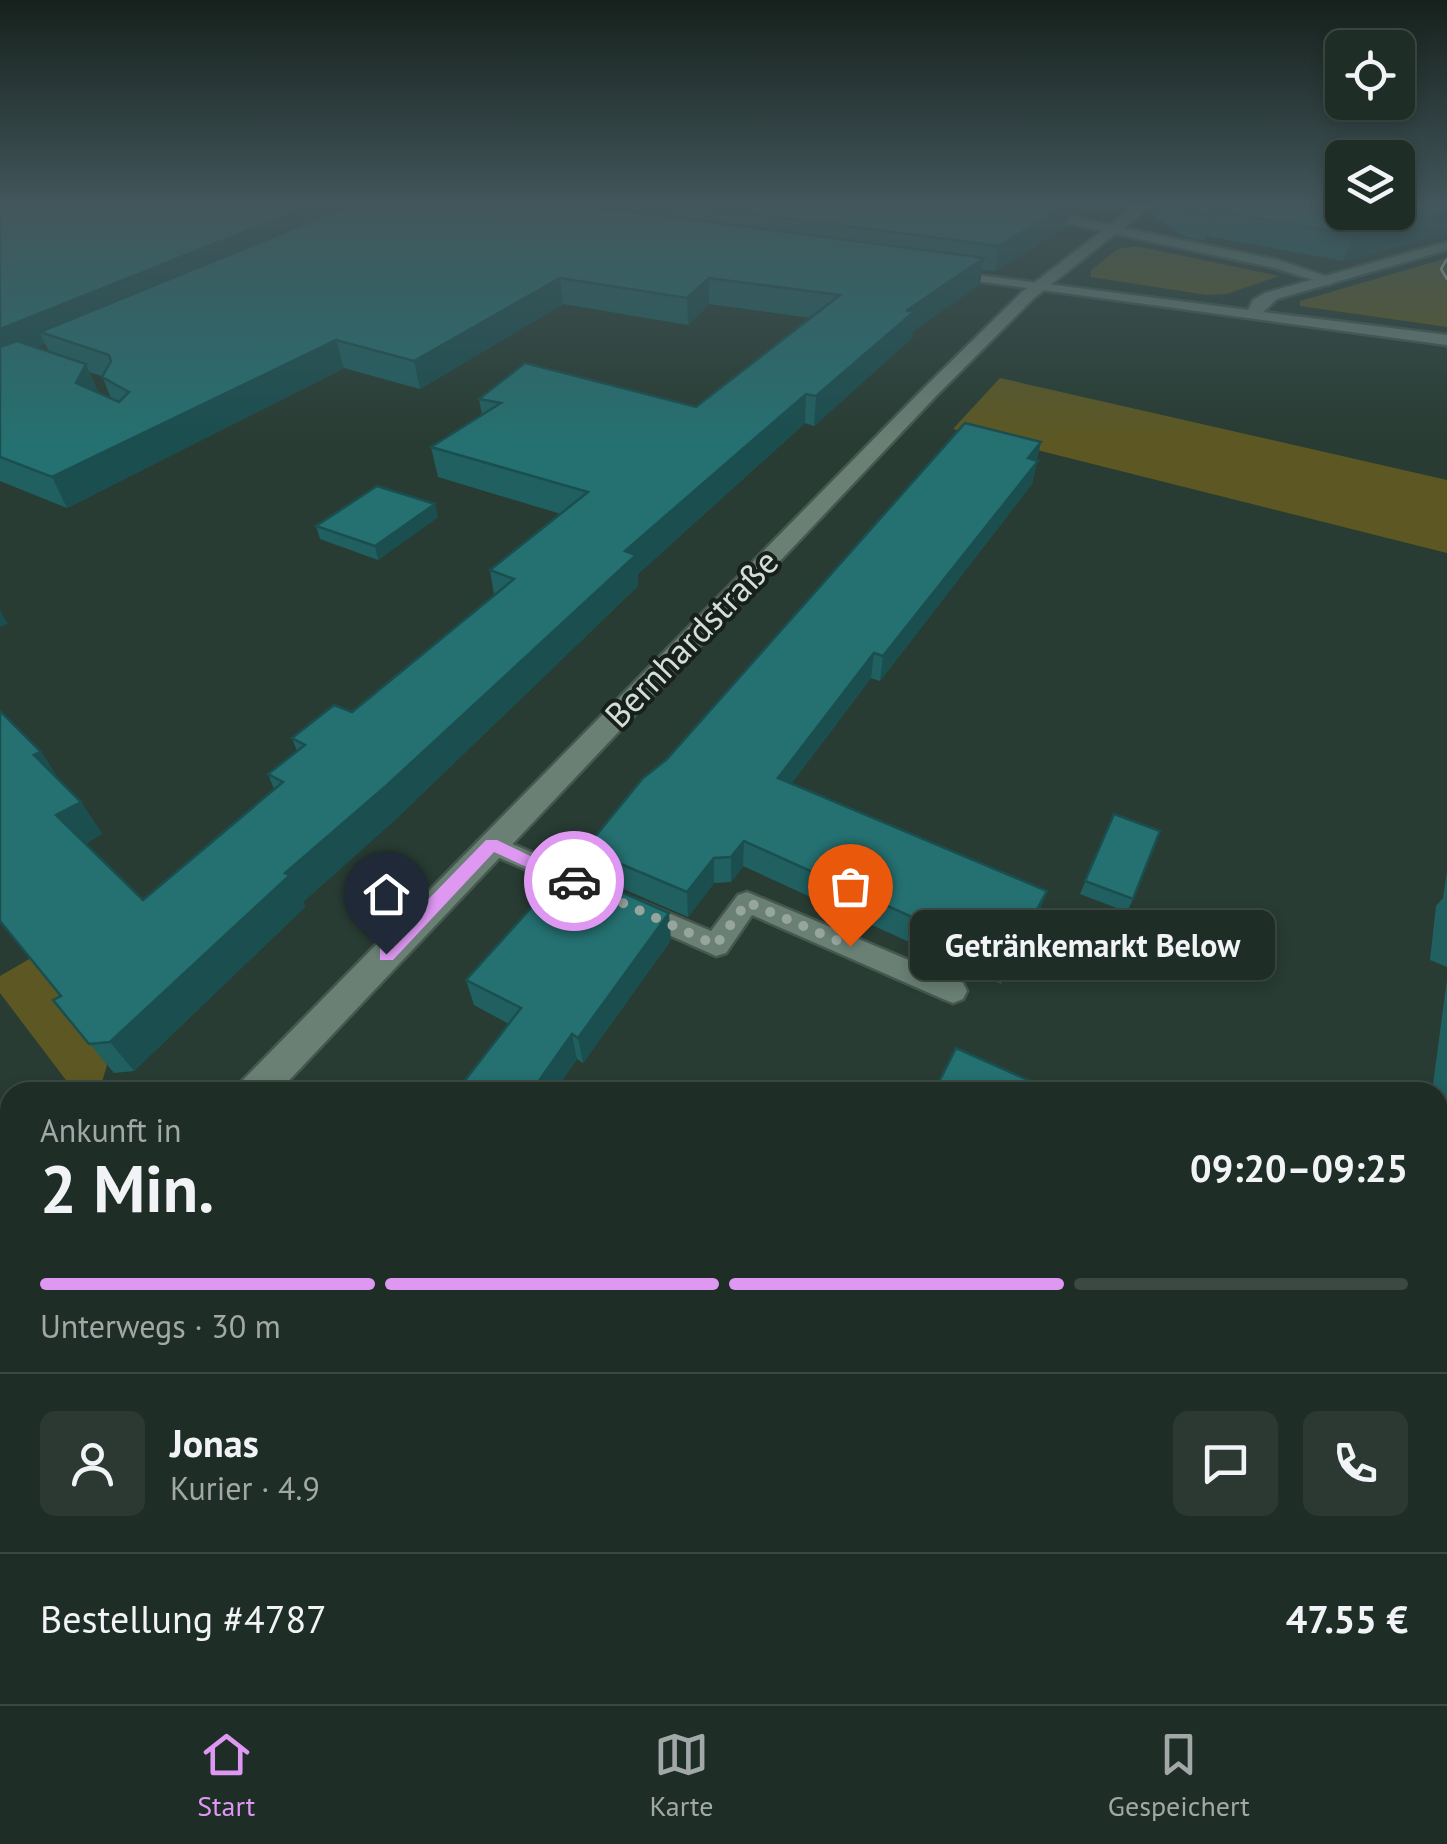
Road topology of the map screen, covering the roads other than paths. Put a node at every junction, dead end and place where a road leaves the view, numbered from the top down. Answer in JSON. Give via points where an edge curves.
{"nodes":[{"id":1,"x":1010,"y":284,"type":"edge"},
{"id":2,"x":1042,"y":284,"type":"edge"},
{"id":3,"x":1316,"y":284,"type":"edge"},
{"id":4,"x":1037,"y":287,"type":"junction"},
{"id":5,"x":1254,"y":315,"type":"junction"},
{"id":6,"x":1447,"y":340,"type":"edge"},
{"id":7,"x":491,"y":844,"type":"junction"},
{"id":8,"x":953,"y":990,"type":"dead end"},
{"id":9,"x":265,"y":1082,"type":"edge"}],
"edges":[{"from":1,"to":4,"type":"street"},
{"from":2,"to":4,"type":"street","name":"Bernhardstraße"},
{"from":3,"to":5,"type":"street","via":[[1271,296],[1258,303]]},
{"from":4,"to":5,"type":"street"},
{"from":4,"to":7,"type":"street","name":"Bernhardstraße"},
{"from":5,"to":6,"type":"street"},
{"from":7,"to":8,"type":"lane","via":[[716,945],[747,902]]},
{"from":7,"to":9,"type":"street","name":"Bernhardstraße"}]}
